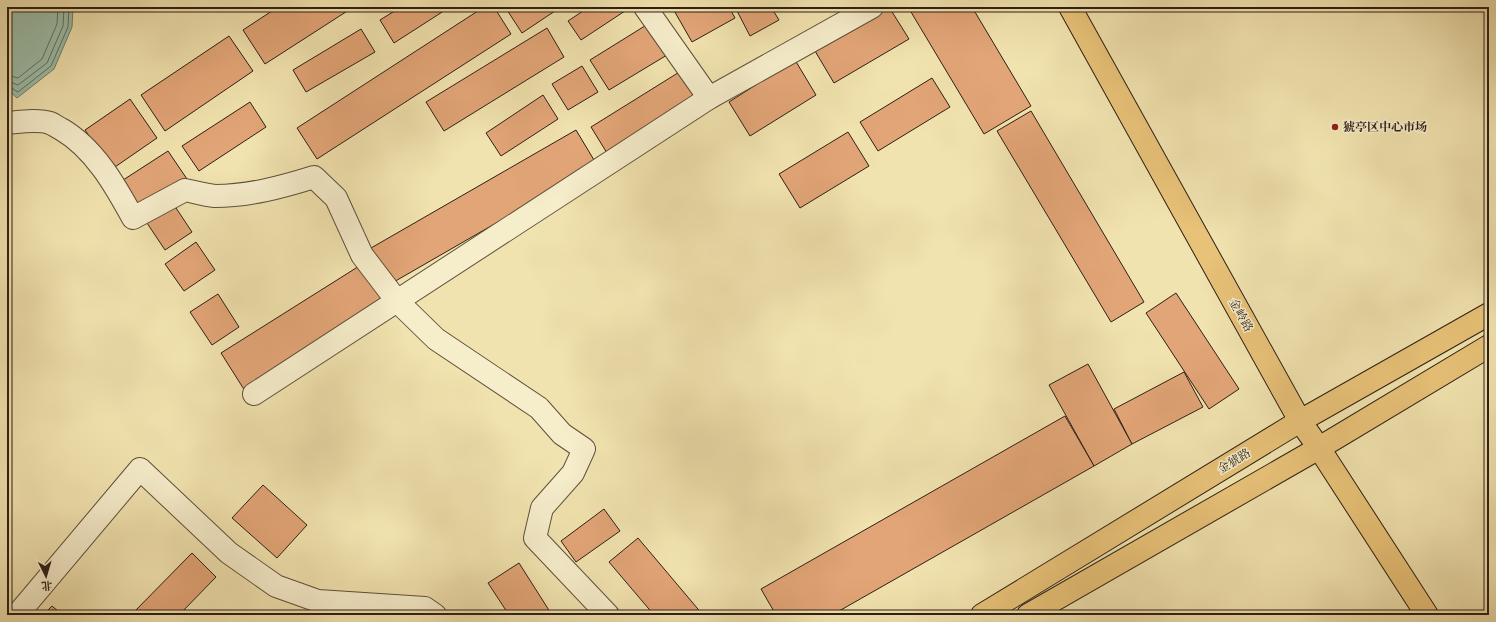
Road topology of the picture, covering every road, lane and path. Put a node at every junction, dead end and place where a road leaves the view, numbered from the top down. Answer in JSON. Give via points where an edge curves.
{"nodes":[{"id":1,"x":645,"y":7,"type":"edge"},
{"id":2,"x":872,"y":7,"type":"edge"},
{"id":3,"x":1070,"y":7,"type":"edge"},
{"id":4,"x":709,"y":98,"type":"junction"},
{"id":5,"x":7,"y":123,"type":"edge"},
{"id":6,"x":397,"y":301,"type":"junction"},
{"id":7,"x":1489,"y":314,"type":"edge"},
{"id":8,"x":1489,"y":346,"type":"edge"},
{"id":9,"x":254,"y":394,"type":"dead end"},
{"id":10,"x":1300,"y":421,"type":"junction"},
{"id":11,"x":1319,"y":448,"type":"junction"},
{"id":12,"x":1037,"y":613,"type":"edge"},
{"id":13,"x":17,"y":615,"type":"edge"},
{"id":14,"x":435,"y":615,"type":"edge"},
{"id":15,"x":608,"y":615,"type":"edge"},
{"id":16,"x":982,"y":615,"type":"edge"},
{"id":17,"x":1427,"y":615,"type":"edge"}],
"edges":[{"from":1,"to":4,"type":"street"},
{"from":2,"to":4,"type":"street"},
{"from":3,"to":10,"type":"main road","name":"金岭路"},
{"from":4,"to":6,"type":"street"},
{"from":5,"to":6,"type":"street","via":[[50,123],[73,136],[98,163],[118,191],[132,218],[185,190],[214,196],[244,194],[282,187],[314,177],[336,198],[362,254]]},
{"from":6,"to":9,"type":"street"},
{"from":6,"to":15,"type":"street","via":[[436,339],[539,408],[562,434],[584,449],[573,473],[542,508],[535,538]]},
{"from":7,"to":10,"type":"main road","name":"金猇路"},
{"from":8,"to":11,"type":"main road"},
{"from":10,"to":11,"type":"main road","name":"金岭路"},
{"from":10,"to":16,"type":"main road","name":"金猇路"},
{"from":11,"to":12,"type":"main road"},
{"from":11,"to":17,"type":"main road","name":"金岭路"},
{"from":13,"to":14,"type":"street","via":[[140,469],[229,553],[276,586],[318,601],[425,608]]}]}
